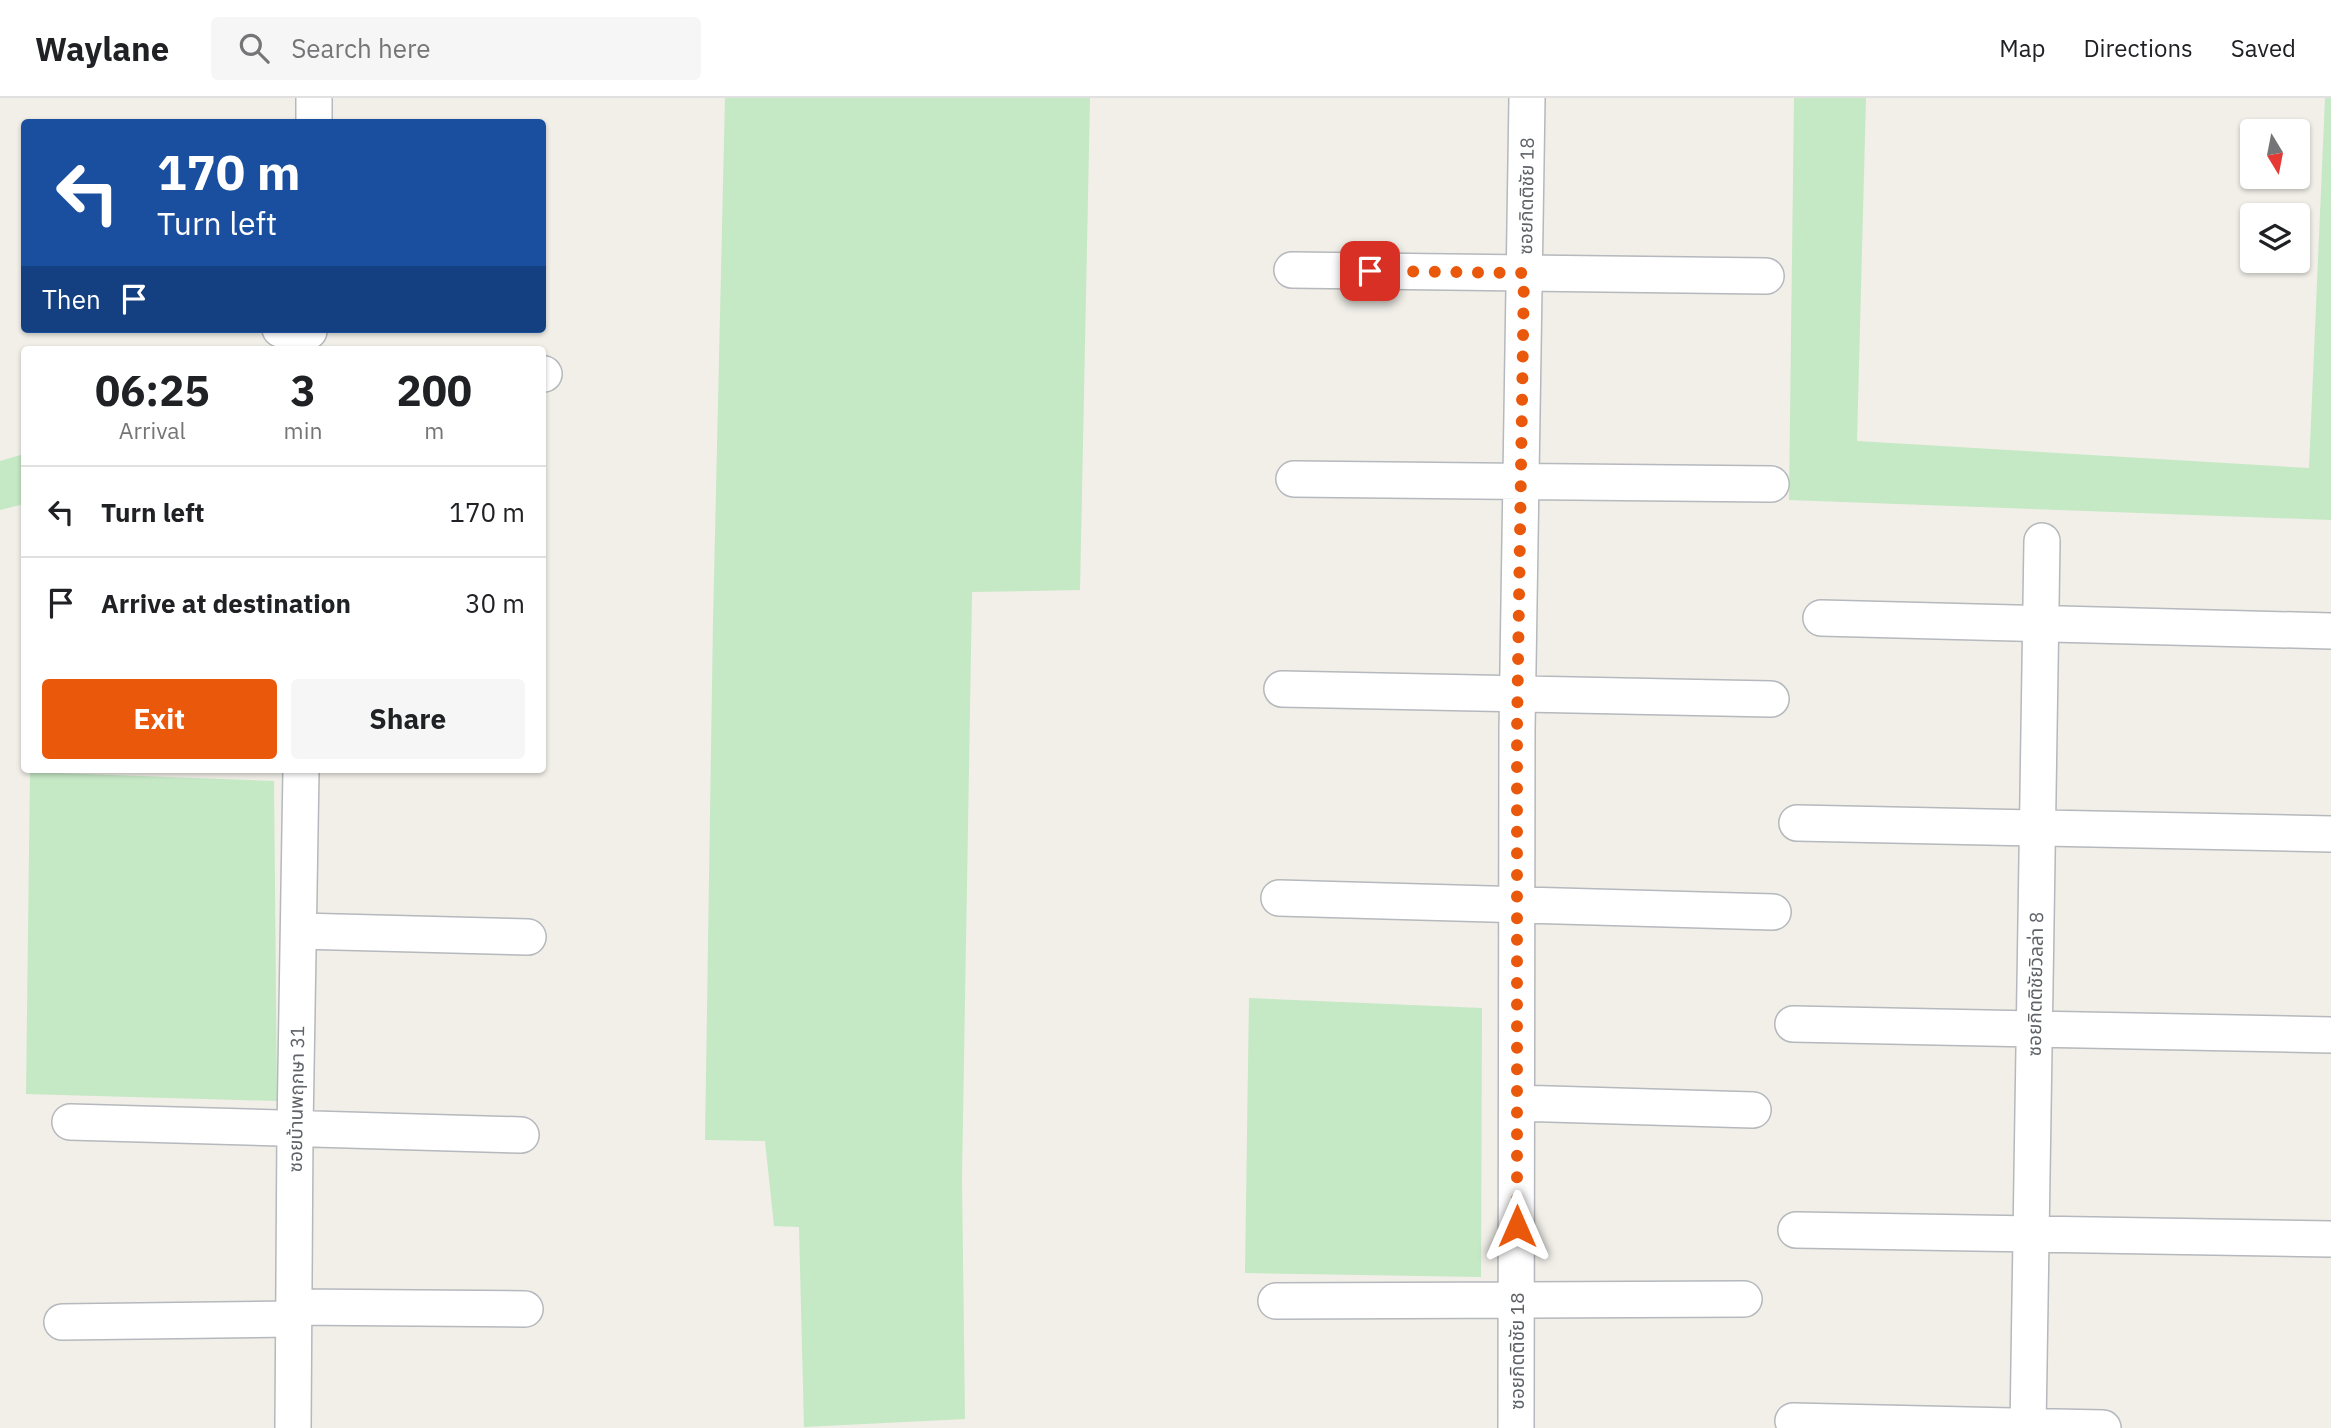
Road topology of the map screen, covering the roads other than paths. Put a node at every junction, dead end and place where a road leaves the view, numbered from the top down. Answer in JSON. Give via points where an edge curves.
{"nodes":[{"id":1,"x":314,"y":98,"type":"edge"},
{"id":2,"x":1527,"y":98,"type":"edge"},
{"id":3,"x":314,"y":119,"type":"edge"},
{"id":4,"x":1292,"y":270,"type":"dead end"},
{"id":5,"x":1524,"y":273,"type":"junction"},
{"id":6,"x":1766,"y":276,"type":"dead end"},
{"id":7,"x":1294,"y":480,"type":"dead end"},
{"id":8,"x":1521,"y":481,"type":"junction"},
{"id":9,"x":1771,"y":484,"type":"dead end"},
{"id":10,"x":2042,"y":541,"type":"dead end"},
{"id":11,"x":1821,"y":618,"type":"dead end"},
{"id":12,"x":2040,"y":624,"type":"junction"},
{"id":13,"x":2331,"y":631,"type":"edge"},
{"id":14,"x":1282,"y":689,"type":"dead end"},
{"id":15,"x":1517,"y":693,"type":"junction"},
{"id":16,"x":1771,"y":699,"type":"dead end"},
{"id":17,"x":301,"y":773,"type":"edge"},
{"id":18,"x":1797,"y":823,"type":"dead end"},
{"id":19,"x":2037,"y":828,"type":"junction"},
{"id":20,"x":2331,"y":834,"type":"edge"},
{"id":21,"x":1279,"y":898,"type":"dead end"},
{"id":22,"x":1517,"y":905,"type":"junction"},
{"id":23,"x":1773,"y":912,"type":"dead end"},
{"id":24,"x":299,"y":931,"type":"junction"},
{"id":25,"x":528,"y":937,"type":"dead end"},
{"id":26,"x":1793,"y":1024,"type":"dead end"},
{"id":27,"x":2034,"y":1028,"type":"junction"},
{"id":28,"x":2331,"y":1035,"type":"edge"},
{"id":29,"x":1517,"y":1103,"type":"junction"},
{"id":30,"x":1753,"y":1110,"type":"dead end"},
{"id":31,"x":70,"y":1122,"type":"dead end"},
{"id":32,"x":295,"y":1129,"type":"junction"},
{"id":33,"x":521,"y":1135,"type":"dead end"},
{"id":34,"x":1796,"y":1230,"type":"dead end"},
{"id":35,"x":2033,"y":1233,"type":"junction"},
{"id":36,"x":2330,"y":1239,"type":"edge"},
{"id":37,"x":1744,"y":1299,"type":"dead end"},
{"id":38,"x":1517,"y":1300,"type":"junction"},
{"id":39,"x":1276,"y":1301,"type":"dead end"},
{"id":40,"x":525,"y":1309,"type":"dead end"},
{"id":41,"x":294,"y":1313,"type":"junction"},
{"id":42,"x":62,"y":1322,"type":"dead end"},
{"id":43,"x":1793,"y":1421,"type":"dead end"},
{"id":44,"x":2028,"y":1427,"type":"edge"},
{"id":45,"x":293,"y":1428,"type":"edge"},
{"id":46,"x":1516,"y":1428,"type":"edge"},
{"id":47,"x":2103,"y":1428,"type":"edge"}],
"edges":[{"from":1,"to":3,"type":"street"},
{"from":2,"to":5,"type":"street","name":"ซอยกิตติชัย 18"},
{"from":4,"to":5,"type":"street"},
{"from":5,"to":6,"type":"street"},
{"from":5,"to":8,"type":"street","name":"ซอยกิตติชัย 18"},
{"from":7,"to":8,"type":"street"},
{"from":8,"to":9,"type":"street"},
{"from":8,"to":15,"type":"street","name":"ซอยกิตติชัย 18"},
{"from":10,"to":12,"type":"street","name":"ซอยกิตติชัยวิลล่า 8"},
{"from":11,"to":12,"type":"street"},
{"from":12,"to":13,"type":"street"},
{"from":12,"to":19,"type":"street","name":"ซอยกิตติชัยวิลล่า 8"},
{"from":14,"to":15,"type":"street"},
{"from":15,"to":16,"type":"street"},
{"from":15,"to":22,"type":"street","name":"ซอยกิตติชัย 18"},
{"from":17,"to":24,"type":"street","name":"ซอยบ้านพฤกษา 31"},
{"from":18,"to":19,"type":"street"},
{"from":19,"to":20,"type":"street"},
{"from":19,"to":27,"type":"street","name":"ซอยกิตติชัยวิลล่า 8"},
{"from":21,"to":22,"type":"street"},
{"from":22,"to":23,"type":"street"},
{"from":22,"to":29,"type":"street","name":"ซอยกิตติชัย 18"},
{"from":24,"to":25,"type":"street"},
{"from":24,"to":32,"type":"street","name":"ซอยบ้านพฤกษา 31"},
{"from":26,"to":27,"type":"street"},
{"from":27,"to":28,"type":"street"},
{"from":27,"to":35,"type":"street","name":"ซอยกิตติชัยวิลล่า 8"},
{"from":29,"to":30,"type":"street"},
{"from":29,"to":38,"type":"street","name":"ซอยกิตติชัย 18"},
{"from":31,"to":32,"type":"street"},
{"from":32,"to":33,"type":"street"},
{"from":32,"to":41,"type":"street","name":"ซอยบ้านพฤกษา 31"},
{"from":34,"to":35,"type":"street"},
{"from":35,"to":36,"type":"street"},
{"from":35,"to":44,"type":"street","name":"ซอยกิตติชัยวิลล่า 8"},
{"from":37,"to":38,"type":"street"},
{"from":38,"to":39,"type":"street"},
{"from":38,"to":46,"type":"street","name":"ซอยกิตติชัย 18"},
{"from":40,"to":41,"type":"street"},
{"from":41,"to":42,"type":"street"},
{"from":41,"to":45,"type":"street","name":"ซอยบ้านพฤกษา 31"},
{"from":43,"to":44,"type":"street"},
{"from":44,"to":47,"type":"street"}]}
